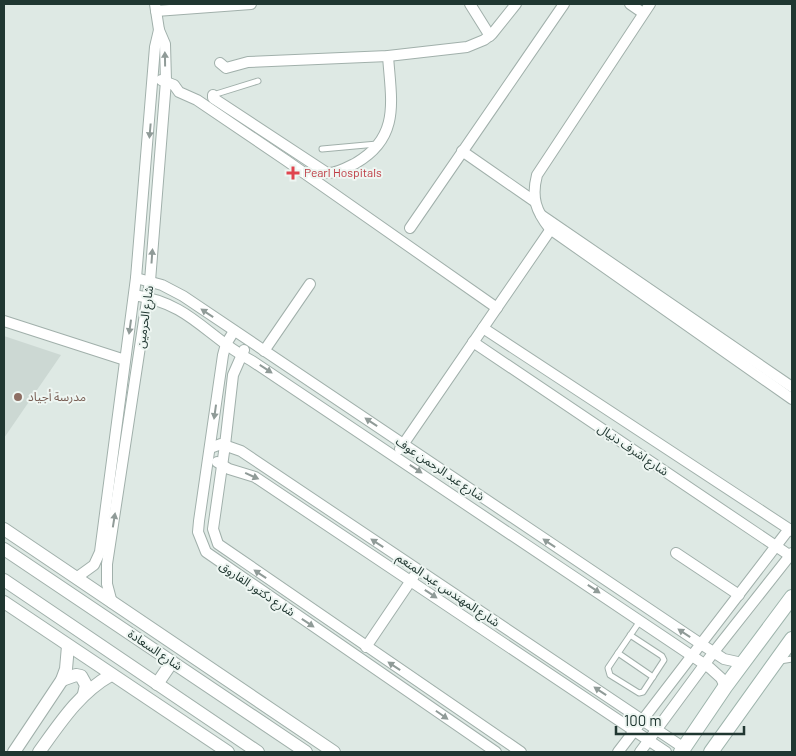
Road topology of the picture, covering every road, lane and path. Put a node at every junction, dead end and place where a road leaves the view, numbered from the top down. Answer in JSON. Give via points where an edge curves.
{"nodes":[{"id":1,"x":251,"y":4,"type":"edge"},
{"id":2,"x":470,"y":4,"type":"edge"},
{"id":3,"x":516,"y":4,"type":"edge"},
{"id":4,"x":564,"y":4,"type":"edge"},
{"id":5,"x":630,"y":4,"type":"edge"},
{"id":6,"x":650,"y":4,"type":"edge"},
{"id":7,"x":155,"y":7,"type":"edge"},
{"id":8,"x":644,"y":13,"type":"junction"},
{"id":9,"x":159,"y":30,"type":"junction"},
{"id":10,"x":490,"y":36,"type":"junction"},
{"id":11,"x":388,"y":56,"type":"junction"},
{"id":12,"x":220,"y":63,"type":"dead end"},
{"id":13,"x":154,"y":80,"type":"junction"},
{"id":14,"x":166,"y":81,"type":"junction"},
{"id":15,"x":258,"y":81,"type":"dead end"},
{"id":16,"x":179,"y":92,"type":"junction"},
{"id":17,"x":153,"y":94,"type":"junction"},
{"id":18,"x":165,"y":95,"type":"junction"},
{"id":19,"x":213,"y":95,"type":"joint"},
{"id":20,"x":280,"y":142,"type":"junction"},
{"id":21,"x":380,"y":143,"type":"junction"},
{"id":22,"x":322,"y":149,"type":"dead end"},
{"id":23,"x":294,"y":151,"type":"junction"},
{"id":24,"x":462,"y":151,"type":"junction"},
{"id":25,"x":273,"y":152,"type":"junction"},
{"id":26,"x":287,"y":161,"type":"junction"},
{"id":27,"x":534,"y":201,"type":"junction"},
{"id":28,"x":552,"y":226,"type":"junction"},
{"id":29,"x":410,"y":228,"type":"dead end"},
{"id":30,"x":136,"y":278,"type":"junction"},
{"id":31,"x":150,"y":282,"type":"junction"},
{"id":32,"x":310,"y":284,"type":"dead end"},
{"id":33,"x":134,"y":295,"type":"junction"},
{"id":34,"x":148,"y":297,"type":"junction"},
{"id":35,"x":496,"y":308,"type":"junction"},
{"id":36,"x":4,"y":321,"type":"edge"},
{"id":37,"x":483,"y":328,"type":"junction"},
{"id":38,"x":234,"y":331,"type":"junction"},
{"id":39,"x":248,"y":341,"type":"junction"},
{"id":40,"x":473,"y":342,"type":"junction"},
{"id":41,"x":226,"y":344,"type":"junction"},
{"id":42,"x":264,"y":351,"type":"junction"},
{"id":43,"x":241,"y":355,"type":"junction"},
{"id":44,"x":125,"y":360,"type":"junction"},
{"id":45,"x":792,"y":387,"type":"edge"},
{"id":46,"x":792,"y":399,"type":"edge"},
{"id":47,"x":404,"y":444,"type":"junction"},
{"id":48,"x":225,"y":445,"type":"junction"},
{"id":49,"x":209,"y":452,"type":"junction"},
{"id":50,"x":396,"y":455,"type":"junction"},
{"id":51,"x":222,"y":465,"type":"junction"},
{"id":52,"x":4,"y":529,"type":"edge"},
{"id":53,"x":791,"y":530,"type":"edge"},
{"id":54,"x":776,"y":546,"type":"junction"},
{"id":55,"x":4,"y":549,"type":"edge"},
{"id":56,"x":223,"y":549,"type":"junction"},
{"id":57,"x":676,"y":553,"type":"dead end"},
{"id":58,"x":792,"y":556,"type":"edge"},
{"id":59,"x":213,"y":559,"type":"junction"},
{"id":60,"x":418,"y":570,"type":"junction"},
{"id":61,"x":76,"y":578,"type":"junction"},
{"id":62,"x":4,"y":580,"type":"edge"},
{"id":63,"x":411,"y":581,"type":"junction"},
{"id":64,"x":738,"y":595,"type":"junction"},
{"id":65,"x":792,"y":597,"type":"edge"},
{"id":66,"x":4,"y":602,"type":"edge"},
{"id":67,"x":112,"y":603,"type":"junction"},
{"id":68,"x":640,"y":621,"type":"junction"},
{"id":69,"x":630,"y":635,"type":"junction"},
{"id":70,"x":792,"y":639,"type":"edge"},
{"id":71,"x":701,"y":644,"type":"junction"},
{"id":72,"x":68,"y":646,"type":"junction"},
{"id":73,"x":366,"y":647,"type":"junction"},
{"id":74,"x":713,"y":653,"type":"junction"},
{"id":75,"x":618,"y":654,"type":"junction"},
{"id":76,"x":692,"y":656,"type":"junction"},
{"id":77,"x":792,"y":659,"type":"edge"},
{"id":78,"x":777,"y":661,"type":"junction"},
{"id":79,"x":172,"y":662,"type":"junction"},
{"id":80,"x":742,"y":664,"type":"junction"},
{"id":81,"x":705,"y":665,"type":"junction"},
{"id":82,"x":111,"y":675,"type":"junction"},
{"id":83,"x":653,"y":677,"type":"junction"},
{"id":84,"x":62,"y":680,"type":"junction"},
{"id":85,"x":157,"y":684,"type":"junction"},
{"id":86,"x":725,"y":687,"type":"junction"},
{"id":87,"x":239,"y":688,"type":"junction"},
{"id":88,"x":84,"y":694,"type":"junction"},
{"id":89,"x":253,"y":717,"type":"junction"},
{"id":90,"x":642,"y":720,"type":"junction"},
{"id":91,"x":635,"y":730,"type":"junction"},
{"id":92,"x":657,"y":730,"type":"junction"},
{"id":93,"x":649,"y":740,"type":"junction"},
{"id":94,"x":682,"y":750,"type":"edge"},
{"id":95,"x":14,"y":752,"type":"edge"},
{"id":96,"x":39,"y":752,"type":"edge"},
{"id":97,"x":228,"y":752,"type":"edge"},
{"id":98,"x":258,"y":752,"type":"edge"},
{"id":99,"x":306,"y":752,"type":"edge"},
{"id":100,"x":334,"y":752,"type":"edge"},
{"id":101,"x":496,"y":752,"type":"edge"},
{"id":102,"x":521,"y":752,"type":"edge"},
{"id":103,"x":618,"y":752,"type":"edge"},
{"id":104,"x":640,"y":752,"type":"edge"},
{"id":105,"x":666,"y":752,"type":"edge"},
{"id":106,"x":711,"y":752,"type":"edge"}],
"edges":[{"from":1,"to":7,"type":"street"},
{"from":2,"to":10,"type":"street"},
{"from":3,"to":10,"type":"street"},
{"from":4,"to":24,"type":"street"},
{"from":5,"to":8,"type":"street"},
{"from":6,"to":8,"type":"street"},
{"from":7,"to":9,"type":"street","name":"شارع الحرمين"},
{"from":8,"to":27,"type":"street","via":[[543,163],[533,188]]},
{"from":9,"to":13,"type":"street","name":"شارع الحرمين"},
{"from":14,"to":9,"type":"street","name":"شارع الحرمين","one_way":true,"via":[[165,44]]},
{"from":10,"to":11,"type":"street","via":[[466,47]]},
{"from":11,"to":12,"type":"street","via":[[248,62],[226,68]]},
{"from":11,"to":21,"type":"street","via":[[392,110]]},
{"from":13,"to":14,"type":"street"},
{"from":13,"to":17,"type":"street","name":"شارع الحرمين"},
{"from":14,"to":16,"type":"street"},
{"from":14,"to":18,"type":"street","name":"شارع الحرمين"},
{"from":15,"to":19,"type":"lane"},
{"from":16,"to":18,"type":"street"},
{"from":16,"to":25,"type":"street","via":[[197,100]]},
{"from":17,"to":18,"type":"street"},
{"from":17,"to":30,"type":"street","name":"شارع الحرمين","one_way":true},
{"from":31,"to":18,"type":"street","name":"شارع الحرمين","one_way":true},
{"from":19,"to":20,"type":"street"},
{"from":20,"to":23,"type":"street"},
{"from":20,"to":25,"type":"street"},
{"from":21,"to":22,"type":"lane"},
{"from":21,"to":23,"type":"street","via":[[362,160],[332,173]]},
{"from":23,"to":26,"type":"street"},
{"from":24,"to":27,"type":"street"},
{"from":24,"to":29,"type":"street"},
{"from":25,"to":26,"type":"street"},
{"from":26,"to":35,"type":"street"},
{"from":27,"to":28,"type":"street","via":[[538,213]]},
{"from":28,"to":35,"type":"street"},
{"from":28,"to":45,"type":"street"},
{"from":28,"to":46,"type":"street"},
{"from":30,"to":31,"type":"street","name":"شارع عبد الرحمن عوف"},
{"from":30,"to":33,"type":"street","name":"شارع الحرمين"},
{"from":31,"to":34,"type":"street","name":"شارع الحرمين"},
{"from":38,"to":31,"type":"street","name":"شارع عبد الرحمن عوف","one_way":true,"via":[[183,296]]},
{"from":32,"to":42,"type":"street"},
{"from":33,"to":34,"type":"street","name":"شارع عبد الرحمن عوف"},
{"from":33,"to":44,"type":"street","name":"شارع الحرمين","one_way":true},
{"from":34,"to":41,"type":"street","name":"شارع عبد الرحمن عوف","via":[[177,307]]},
{"from":67,"to":34,"type":"street","name":"شارع الحرمين","one_way":true,"via":[[107,584],[107,564]]},
{"from":35,"to":37,"type":"street"},
{"from":36,"to":44,"type":"street"},
{"from":37,"to":40,"type":"street"},
{"from":37,"to":53,"type":"street","name":"شارع اشرف دنيال"},
{"from":38,"to":39,"type":"street","name":"شارع عبد الرحمن عوف"},
{"from":38,"to":41,"type":"street","name":"شارع دكتور الفاروق"},
{"from":39,"to":42,"type":"street","name":"شارع عبد الرحمن عوف"},
{"from":39,"to":43,"type":"street","name":"شارع دكتور الفاروق"},
{"from":40,"to":47,"type":"street"},
{"from":40,"to":54,"type":"street","name":"شارع اشرف دنيال"},
{"from":41,"to":43,"type":"street","name":"شارع عبد الرحمن عوف"},
{"from":41,"to":49,"type":"street","name":"شارع دكتور الفاروق","one_way":true},
{"from":47,"to":42,"type":"street","name":"شارع عبد الرحمن عوف","one_way":true},
{"from":43,"to":48,"type":"street","name":"شارع دكتور الفاروق","via":[[233,375]]},
{"from":43,"to":50,"type":"street","name":"شارع عبد الرحمن عوف","one_way":true},
{"from":44,"to":61,"type":"street","name":"شارع الحرمين","via":[[100,552],[89,571]]},
{"from":47,"to":50,"type":"street"},
{"from":71,"to":47,"type":"street","name":"شارع عبد الرحمن عوف","one_way":true},
{"from":48,"to":49,"type":"street","via":[[217,444]]},
{"from":48,"to":51,"type":"street","name":"شارع دكتور الفاروق"},
{"from":60,"to":48,"type":"street","name":"شارع المهندس عبد المنعم","one_way":true,"via":[[241,451]]},
{"from":49,"to":51,"type":"street","name":"شارع المهندس عبد المنعم"},
{"from":49,"to":59,"type":"street","name":"شارع دكتور الفاروق","via":[[198,532],[206,552]]},
{"from":50,"to":68,"type":"street","name":"شارع عبد الرحمن عوف","one_way":true},
{"from":51,"to":56,"type":"street","name":"شارع دكتور الفاروق","via":[[213,529]]},
{"from":51,"to":63,"type":"street","name":"شارع المهندس عبد المنعم","one_way":true,"via":[[256,477]]},
{"from":52,"to":61,"type":"street"},
{"from":53,"to":54,"type":"street"},
{"from":54,"to":58,"type":"street","name":"شارع اشرف دنيال"},
{"from":54,"to":64,"type":"street"},
{"from":55,"to":79,"type":"street","name":"شارع السعادة"},
{"from":56,"to":59,"type":"street"},
{"from":73,"to":56,"type":"street","name":"شارع دكتور الفاروق","one_way":true},
{"from":57,"to":64,"type":"street"},
{"from":58,"to":74,"type":"street"},
{"from":59,"to":101,"type":"street","name":"شارع دكتور الفاروق","one_way":true},
{"from":60,"to":63,"type":"street"},
{"from":90,"to":60,"type":"street","name":"شارع المهندس عبد المنعم","one_way":true},
{"from":61,"to":67,"type":"street"},
{"from":62,"to":85,"type":"street"},
{"from":63,"to":73,"type":"street"},
{"from":63,"to":91,"type":"street","name":"شارع المهندس عبد المنعم","one_way":true},
{"from":64,"to":71,"type":"street"},
{"from":65,"to":80,"type":"main road"},
{"from":66,"to":72,"type":"street"},
{"from":67,"to":87,"type":"street"},
{"from":68,"to":69,"type":"lane"},
{"from":68,"to":76,"type":"street","name":"شارع عبد الرحمن عوف"},
{"from":69,"to":75,"type":"lane"},
{"from":69,"to":83,"type":"lane","via":[[662,656],[662,663]]},
{"from":70,"to":78,"type":"main road"},
{"from":71,"to":74,"type":"street","name":"شارع عبد الرحمن عوف"},
{"from":71,"to":76,"type":"street"},
{"from":72,"to":82,"type":"street"},
{"from":72,"to":84,"type":"street"},
{"from":102,"to":73,"type":"street","name":"شارع دكتور الفاروق","one_way":true},
{"from":74,"to":80,"type":"street","name":"شارع عبد الرحمن عوف"},
{"from":74,"to":81,"type":"street"},
{"from":75,"to":83,"type":"lane"},
{"from":75,"to":83,"type":"lane","via":[[608,668],[610,675],[639,694]]},
{"from":76,"to":81,"type":"street","name":"شارع عبد الرحمن عوف"},
{"from":76,"to":90,"type":"street"},
{"from":77,"to":78,"type":"lane"},
{"from":78,"to":106,"type":"main road"},
{"from":79,"to":85,"type":"street"},
{"from":79,"to":89,"type":"street","name":"شارع السعادة"},
{"from":80,"to":86,"type":"main road"},
{"from":81,"to":86,"type":"street","name":"شارع عبد الرحمن عوف","via":[[722,678]]},
{"from":81,"to":92,"type":"street"},
{"from":82,"to":88,"type":"street"},
{"from":82,"to":97,"type":"street"},
{"from":84,"to":88,"type":"street","via":[[81,676],[86,685]]},
{"from":84,"to":95,"type":"street"},
{"from":85,"to":98,"type":"street"},
{"from":86,"to":94,"type":"main road"},
{"from":87,"to":89,"type":"street"},
{"from":87,"to":100,"type":"street"},
{"from":88,"to":96,"type":"street"},
{"from":89,"to":99,"type":"street","name":"شارع السعادة"},
{"from":90,"to":91,"type":"street"},
{"from":90,"to":92,"type":"street","name":"شارع المهندس عبد المنعم"},
{"from":91,"to":93,"type":"street","name":"شارع المهندس عبد المنعم"},
{"from":91,"to":103,"type":"street"},
{"from":92,"to":93,"type":"street"},
{"from":92,"to":94,"type":"street","name":"شارع المهندس عبد المنعم"},
{"from":93,"to":104,"type":"street"},
{"from":93,"to":105,"type":"street","name":"شارع المهندس عبد المنعم"}]}
